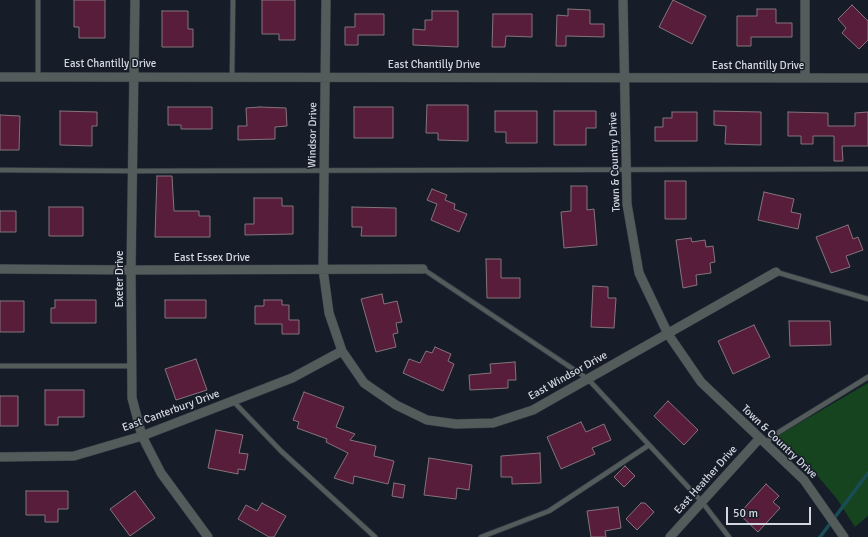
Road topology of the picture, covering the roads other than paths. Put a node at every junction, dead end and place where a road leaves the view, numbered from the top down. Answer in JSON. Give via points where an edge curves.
{"nodes":[{"id":1,"x":38,"y":0,"type":"edge"},
{"id":2,"x":135,"y":0,"type":"edge"},
{"id":3,"x":233,"y":0,"type":"edge"},
{"id":4,"x":326,"y":0,"type":"edge"},
{"id":5,"x":623,"y":0,"type":"edge"},
{"id":6,"x":805,"y":0,"type":"edge"},
{"id":7,"x":0,"y":76,"type":"edge"},
{"id":8,"x":38,"y":76,"type":"junction"},
{"id":9,"x":134,"y":76,"type":"junction"},
{"id":10,"x":232,"y":77,"type":"junction"},
{"id":11,"x":325,"y":78,"type":"junction"},
{"id":12,"x":624,"y":78,"type":"junction"},
{"id":13,"x":805,"y":78,"type":"junction"},
{"id":14,"x":868,"y":78,"type":"edge"},
{"id":15,"x":868,"y":169,"type":"edge"},
{"id":16,"x":0,"y":170,"type":"edge"},
{"id":17,"x":325,"y":170,"type":"junction"},
{"id":18,"x":134,"y":171,"type":"junction"},
{"id":19,"x":627,"y":171,"type":"junction"},
{"id":20,"x":0,"y":269,"type":"edge"},
{"id":21,"x":323,"y":269,"type":"junction"},
{"id":22,"x":423,"y":269,"type":"joint"},
{"id":23,"x":131,"y":270,"type":"junction"},
{"id":24,"x":776,"y":272,"type":"joint"},
{"id":25,"x":868,"y":299,"type":"edge"},
{"id":26,"x":668,"y":334,"type":"junction"},
{"id":27,"x":342,"y":351,"type":"junction"},
{"id":28,"x":0,"y":366,"type":"edge"},
{"id":29,"x":132,"y":366,"type":"junction"},
{"id":30,"x":868,"y":377,"type":"edge"},
{"id":31,"x":588,"y":380,"type":"junction"},
{"id":32,"x":233,"y":401,"type":"junction"},
{"id":33,"x":142,"y":436,"type":"junction"},
{"id":34,"x":762,"y":441,"type":"junction"},
{"id":35,"x":649,"y":445,"type":"junction"},
{"id":36,"x":0,"y":456,"type":"edge"},
{"id":37,"x":702,"y":502,"type":"junction"},
{"id":38,"x":208,"y":537,"type":"edge"},
{"id":39,"x":375,"y":537,"type":"edge"},
{"id":40,"x":481,"y":537,"type":"edge"},
{"id":41,"x":670,"y":537,"type":"edge"},
{"id":42,"x":729,"y":537,"type":"edge"},
{"id":43,"x":844,"y":537,"type":"edge"}],
"edges":[{"from":1,"to":8,"type":"lane"},
{"from":2,"to":9,"type":"street","name":"Exeter Drive"},
{"from":3,"to":10,"type":"lane"},
{"from":4,"to":11,"type":"street","name":"Windsor Drive"},
{"from":5,"to":12,"type":"street","name":"Town & Country Drive"},
{"from":6,"to":13,"type":"street"},
{"from":7,"to":8,"type":"street","name":"East Chantilly Drive"},
{"from":8,"to":9,"type":"street","name":"East Chantilly Drive"},
{"from":9,"to":10,"type":"street","name":"East Chantilly Drive"},
{"from":9,"to":18,"type":"street","name":"Exeter Drive"},
{"from":10,"to":11,"type":"street","name":"East Chantilly Drive"},
{"from":11,"to":12,"type":"street","name":"East Chantilly Drive"},
{"from":11,"to":17,"type":"street","name":"Windsor Drive"},
{"from":12,"to":13,"type":"street","name":"East Chantilly Drive"},
{"from":12,"to":19,"type":"street","name":"Town & Country Drive"},
{"from":13,"to":14,"type":"street","name":"East Chantilly Drive"},
{"from":15,"to":19,"type":"lane"},
{"from":16,"to":18,"type":"lane"},
{"from":17,"to":18,"type":"lane"},
{"from":17,"to":19,"type":"lane"},
{"from":17,"to":21,"type":"street","name":"Windsor Drive"},
{"from":18,"to":23,"type":"street","name":"Exeter Drive"},
{"from":19,"to":26,"type":"street","name":"Town & Country Drive","via":[[627,204],[639,272]]},
{"from":20,"to":23,"type":"street","name":"East Essex Drive"},
{"from":21,"to":22,"type":"street","name":"East Essex Drive"},
{"from":21,"to":23,"type":"street","name":"East Essex Drive"},
{"from":21,"to":27,"type":"street","name":"East Windsor Drive","via":[[329,313]]},
{"from":22,"to":31,"type":"lane"},
{"from":23,"to":29,"type":"street","name":"Exeter Drive"},
{"from":24,"to":25,"type":"lane"},
{"from":24,"to":26,"type":"street","name":"East Windsor Drive"},
{"from":26,"to":31,"type":"street","name":"East Windsor Drive"},
{"from":26,"to":34,"type":"street","name":"Town & Country Drive","via":[[701,382]]},
{"from":27,"to":31,"type":"street","name":"East Windsor Drive","via":[[364,383],[396,405],[427,420],[456,424],[494,423],[533,410]]},
{"from":27,"to":32,"type":"street","name":"East Canterbury Drive","via":[[292,378]]},
{"from":28,"to":29,"type":"lane"},
{"from":29,"to":33,"type":"street","name":"Exeter Drive","via":[[132,398]]},
{"from":30,"to":34,"type":"lane"},
{"from":31,"to":35,"type":"lane"},
{"from":32,"to":33,"type":"street","name":"East Canterbury Drive"},
{"from":32,"to":39,"type":"lane","via":[[281,451]]},
{"from":33,"to":36,"type":"street","name":"East Canterbury Drive","via":[[74,456]]},
{"from":33,"to":38,"type":"street","name":"Exeter Drive","via":[[161,473]]},
{"from":34,"to":37,"type":"street","name":"East Heather Drive"},
{"from":34,"to":43,"type":"street","name":"Town & Country Drive","via":[[804,480]]},
{"from":35,"to":37,"type":"lane"},
{"from":35,"to":40,"type":"lane","via":[[549,511]]},
{"from":37,"to":41,"type":"street","name":"East Heather Drive"},
{"from":37,"to":42,"type":"lane"}]}
